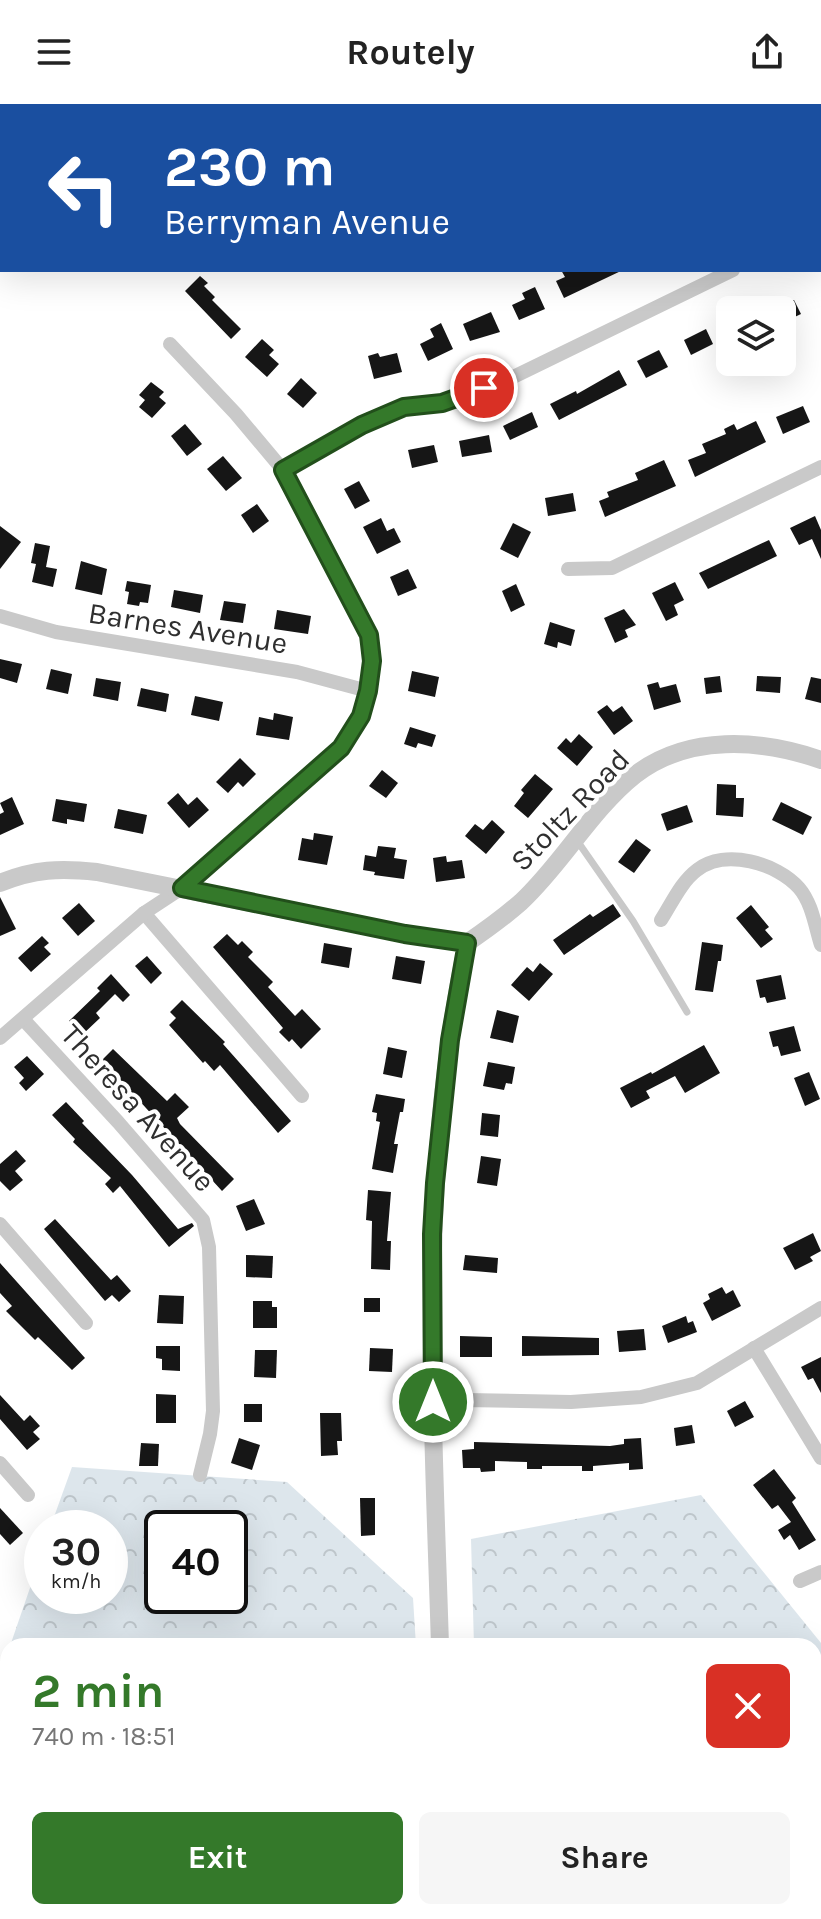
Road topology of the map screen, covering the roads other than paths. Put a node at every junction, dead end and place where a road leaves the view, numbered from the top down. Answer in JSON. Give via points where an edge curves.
{"nodes":[{"id":1,"x":729,"y":272,"type":"edge"},
{"id":2,"x":170,"y":344,"type":"dead end"},
{"id":3,"x":821,"y":467,"type":"edge"},
{"id":4,"x":283,"y":470,"type":"junction"},
{"id":5,"x":568,"y":569,"type":"dead end"},
{"id":6,"x":0,"y":616,"type":"edge"},
{"id":7,"x":368,"y":691,"type":"junction"},
{"id":8,"x":821,"y":760,"type":"edge"},
{"id":9,"x":577,"y":840,"type":"junction"},
{"id":10,"x":0,"y":883,"type":"edge"},
{"id":11,"x":182,"y":888,"type":"junction"},
{"id":12,"x":144,"y":913,"type":"junction"},
{"id":13,"x":661,"y":920,"type":"dead end"},
{"id":14,"x":467,"y":943,"type":"junction"},
{"id":15,"x":821,"y":945,"type":"edge"},
{"id":16,"x":687,"y":1012,"type":"dead end"},
{"id":17,"x":23,"y":1019,"type":"junction"},
{"id":18,"x":0,"y":1038,"type":"edge"},
{"id":19,"x":302,"y":1096,"type":"dead end"},
{"id":20,"x":0,"y":1224,"type":"edge"},
{"id":21,"x":821,"y":1308,"type":"edge"},
{"id":22,"x":86,"y":1323,"type":"dead end"},
{"id":23,"x":754,"y":1348,"type":"junction"},
{"id":24,"x":433,"y":1402,"type":"junction"},
{"id":25,"x":821,"y":1458,"type":"edge"},
{"id":26,"x":0,"y":1463,"type":"edge"},
{"id":27,"x":200,"y":1475,"type":"dead end"},
{"id":28,"x":28,"y":1495,"type":"dead end"},
{"id":29,"x":821,"y":1572,"type":"edge"},
{"id":30,"x":800,"y":1581,"type":"dead end"},
{"id":31,"x":440,"y":1638,"type":"edge"}],
"edges":[{"from":1,"to":4,"type":"street","via":[[505,381],[442,403],[404,407],[362,425]]},
{"from":2,"to":4,"type":"street"},
{"from":3,"to":5,"type":"street","via":[[612,568]]},
{"from":4,"to":7,"type":"street","via":[[369,635]]},
{"from":6,"to":7,"type":"street","name":"Barnes Avenue","via":[[56,632],[297,672]]},
{"from":7,"to":11,"type":"street","via":[[361,716],[341,748]]},
{"from":8,"to":9,"type":"street","name":"Stoltz Road","via":[[762,746],[692,747],[634,776]]},
{"from":9,"to":14,"type":"street","name":"Stoltz Road","via":[[522,901]]},
{"from":9,"to":16,"type":"lane"},
{"from":10,"to":11,"type":"street","via":[[25,873],[74,869]]},
{"from":11,"to":12,"type":"street"},
{"from":11,"to":14,"type":"street"},
{"from":12,"to":17,"type":"street"},
{"from":12,"to":19,"type":"street"},
{"from":13,"to":15,"type":"street","via":[[698,869],[720,860],[752,861],[778,870],[799,888]]},
{"from":14,"to":24,"type":"street","via":[[450,1040],[435,1183]]},
{"from":17,"to":18,"type":"street"},
{"from":17,"to":27,"type":"street","name":"Theresa Avenue","via":[[203,1220],[209,1247],[213,1411]]},
{"from":20,"to":22,"type":"street"},
{"from":21,"to":23,"type":"street"},
{"from":23,"to":24,"type":"street","via":[[697,1383],[641,1397]]},
{"from":23,"to":25,"type":"street"},
{"from":24,"to":31,"type":"street"},
{"from":26,"to":28,"type":"street"},
{"from":29,"to":30,"type":"street"}]}
